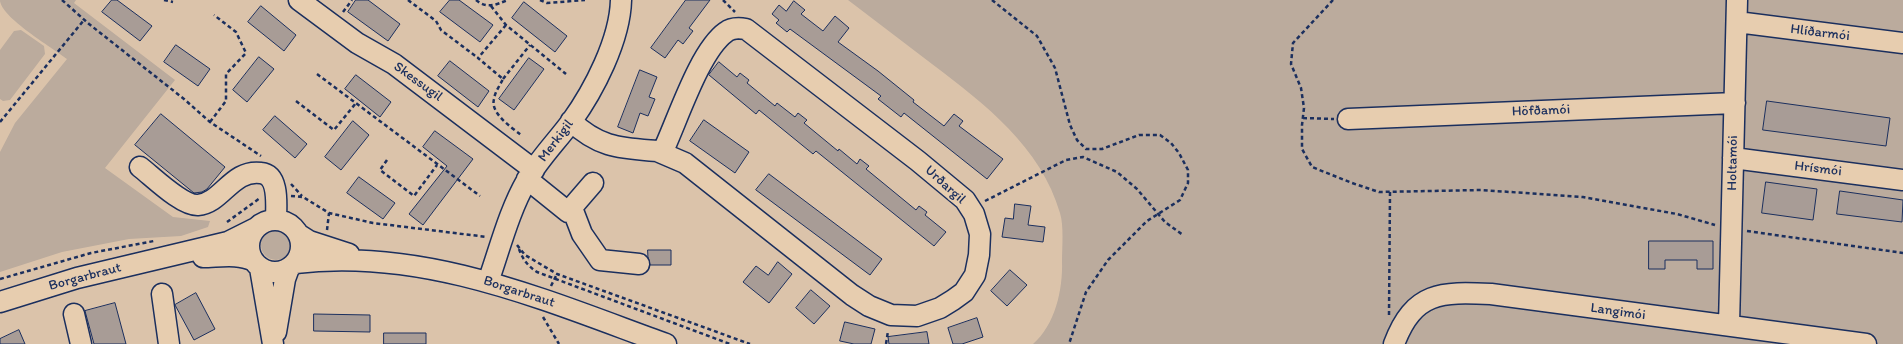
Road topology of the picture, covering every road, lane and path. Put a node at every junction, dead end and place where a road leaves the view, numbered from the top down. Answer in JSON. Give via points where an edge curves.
{"nodes":[{"id":1,"x":62,"y":0,"type":"edge"},
{"id":2,"x":164,"y":0,"type":"edge"},
{"id":3,"x":299,"y":0,"type":"edge"},
{"id":4,"x":408,"y":0,"type":"edge"},
{"id":5,"x":476,"y":0,"type":"edge"},
{"id":6,"x":508,"y":0,"type":"edge"},
{"id":7,"x":540,"y":0,"type":"edge"},
{"id":8,"x":585,"y":0,"type":"edge"},
{"id":9,"x":621,"y":0,"type":"edge"},
{"id":10,"x":992,"y":0,"type":"edge"},
{"id":11,"x":1333,"y":0,"type":"edge"},
{"id":12,"x":1737,"y":0,"type":"edge"},
{"id":13,"x":173,"y":2,"type":"dead end"},
{"id":14,"x":491,"y":6,"type":"junction"},
{"id":15,"x":214,"y":15,"type":"dead end"},
{"id":16,"x":84,"y":20,"type":"junction"},
{"id":17,"x":1737,"y":22,"type":"junction"},
{"id":18,"x":506,"y":25,"type":"junction"},
{"id":19,"x":1903,"y":43,"type":"edge"},
{"id":20,"x":530,"y":45,"type":"junction"},
{"id":21,"x":478,"y":58,"type":"junction"},
{"id":22,"x":317,"y":74,"type":"dead end"},
{"id":23,"x":566,"y":74,"type":"dead end"},
{"id":24,"x":503,"y":79,"type":"junction"},
{"id":25,"x":296,"y":101,"type":"dead end"},
{"id":26,"x":356,"y":103,"type":"junction"},
{"id":27,"x":1735,"y":103,"type":"junction"},
{"id":28,"x":1302,"y":118,"type":"junction"},
{"id":29,"x":1348,"y":119,"type":"joint"},
{"id":30,"x":572,"y":121,"type":"junction"},
{"id":31,"x":0,"y":122,"type":"edge"},
{"id":32,"x":210,"y":122,"type":"junction"},
{"id":33,"x":521,"y":135,"type":"dead end"},
{"id":34,"x":662,"y":153,"type":"junction"},
{"id":35,"x":1733,"y":158,"type":"junction"},
{"id":36,"x":265,"y":159,"type":"dead end"},
{"id":37,"x":387,"y":160,"type":"dead end"},
{"id":38,"x":437,"y":165,"type":"junction"},
{"id":39,"x":140,"y":167,"type":"dead end"},
{"id":40,"x":531,"y":174,"type":"junction"},
{"id":41,"x":1903,"y":180,"type":"edge"},
{"id":42,"x":290,"y":182,"type":"dead end"},
{"id":43,"x":593,"y":183,"type":"dead end"},
{"id":44,"x":1390,"y":192,"type":"junction"},
{"id":45,"x":303,"y":196,"type":"dead end"},
{"id":46,"x":480,"y":196,"type":"dead end"},
{"id":47,"x":572,"y":208,"type":"junction"},
{"id":48,"x":970,"y":208,"type":"junction"},
{"id":49,"x":329,"y":213,"type":"dead end"},
{"id":50,"x":1158,"y":214,"type":"junction"},
{"id":51,"x":276,"y":220,"type":"junction"},
{"id":52,"x":256,"y":228,"type":"junction"},
{"id":53,"x":1731,"y":229,"type":"junction"},
{"id":54,"x":298,"y":234,"type":"junction"},
{"id":55,"x":326,"y":234,"type":"dead end"},
{"id":56,"x":1183,"y":236,"type":"dead end"},
{"id":57,"x":1903,"y":253,"type":"edge"},
{"id":58,"x":171,"y":257,"type":"junction"},
{"id":59,"x":366,"y":260,"type":"junction"},
{"id":60,"x":257,"y":264,"type":"junction"},
{"id":61,"x":639,"y":264,"type":"dead end"},
{"id":62,"x":292,"y":266,"type":"junction"},
{"id":63,"x":557,"y":274,"type":"junction"},
{"id":64,"x":554,"y":279,"type":"junction"},
{"id":65,"x":488,"y":282,"type":"junction"},
{"id":66,"x":549,"y":290,"type":"dead end"},
{"id":67,"x":162,"y":294,"type":"dead end"},
{"id":68,"x":0,"y":302,"type":"edge"},
{"id":69,"x":542,"y":312,"type":"dead end"},
{"id":70,"x":74,"y":314,"type":"dead end"},
{"id":71,"x":1389,"y":317,"type":"dead end"},
{"id":72,"x":1729,"y":325,"type":"junction"},
{"id":73,"x":81,"y":344,"type":"edge"},
{"id":74,"x":169,"y":344,"type":"edge"},
{"id":75,"x":274,"y":344,"type":"edge"},
{"id":76,"x":559,"y":344,"type":"edge"},
{"id":77,"x":666,"y":344,"type":"edge"},
{"id":78,"x":730,"y":344,"type":"edge"},
{"id":79,"x":750,"y":344,"type":"edge"},
{"id":80,"x":1069,"y":344,"type":"edge"},
{"id":81,"x":1394,"y":344,"type":"edge"},
{"id":82,"x":1866,"y":344,"type":"edge"}],
"edges":[{"from":1,"to":16,"type":"path"},
{"from":2,"to":13,"type":"path"},
{"from":3,"to":40,"type":"street","name":"Skessugil","via":[[357,43],[394,64]]},
{"from":4,"to":21,"type":"path","via":[[436,21],[440,30]]},
{"from":5,"to":14,"type":"path","via":[[482,5]]},
{"from":6,"to":14,"type":"path"},
{"from":7,"to":8,"type":"path","via":[[547,3]]},
{"from":9,"to":30,"type":"street","name":"Merkigil","via":[[618,26],[608,56]]},
{"from":10,"to":50,"type":"path","via":[[1037,36],[1055,68],[1070,125],[1077,140],[1086,149],[1102,149],[1139,135],[1160,135],[1180,153],[1188,170],[1188,183],[1180,200]]},
{"from":11,"to":28,"type":"path","via":[[1293,43],[1291,64],[1301,88],[1304,108]]},
{"from":12,"to":17,"type":"street","name":"Holtamói"},
{"from":14,"to":18,"type":"path"},
{"from":15,"to":32,"type":"path","via":[[236,32],[246,53],[226,74],[226,101]]},
{"from":16,"to":31,"type":"path"},
{"from":16,"to":32,"type":"path","via":[[184,98]]},
{"from":17,"to":19,"type":"street","name":"Hlíðarmói"},
{"from":17,"to":27,"type":"street","name":"Holtamói"},
{"from":18,"to":20,"type":"path"},
{"from":18,"to":21,"type":"path"},
{"from":20,"to":23,"type":"path"},
{"from":20,"to":24,"type":"path"},
{"from":21,"to":24,"type":"path"},
{"from":22,"to":26,"type":"path"},
{"from":24,"to":33,"type":"path","via":[[493,100],[494,109]]},
{"from":25,"to":26,"type":"path","via":[[334,130]]},
{"from":26,"to":38,"type":"path"},
{"from":27,"to":29,"type":"street","name":"Höfðamói"},
{"from":27,"to":35,"type":"street","name":"Holtamói"},
{"from":28,"to":29,"type":"path"},
{"from":28,"to":44,"type":"path","via":[[1302,149],[1312,168],[1379,192]]},
{"from":30,"to":34,"type":"street","name":"Urðargil","via":[[582,131],[608,145]]},
{"from":30,"to":40,"type":"street","name":"Merkigil"},
{"from":32,"to":36,"type":"path"},
{"from":34,"to":48,"type":"street","name":"Urðargil","via":[[694,79],[712,47],[726,31],[746,29],[918,160],[965,200]]},
{"from":34,"to":48,"type":"street","name":"Urðargil","via":[[685,163],[701,174],[852,295],[869,306],[891,315],[917,316],[940,308],[964,292],[975,275],[979,255],[980,234]]},
{"from":35,"to":41,"type":"street","name":"Hrísmói"},
{"from":35,"to":53,"type":"street","name":"Holtamói"},
{"from":37,"to":38,"type":"path","via":[[380,170],[414,196]]},
{"from":38,"to":46,"type":"path"},
{"from":39,"to":51,"type":"street","via":[[185,202],[197,205],[208,203],[228,184],[250,172],[263,173],[274,182]]},
{"from":40,"to":47,"type":"street","name":"Skessugil","via":[[568,212]]},
{"from":40,"to":65,"type":"street","name":"Merkigil","via":[[517,200]]},
{"from":42,"to":45,"type":"path"},
{"from":43,"to":47,"type":"street"},
{"from":44,"to":53,"type":"path","via":[[1480,190],[1583,196],[1677,214]]},
{"from":44,"to":71,"type":"path"},
{"from":47,"to":61,"type":"street","via":[[582,234],[600,260]]},
{"from":48,"to":50,"type":"path","via":[[1066,160],[1084,156],[1117,172],[1137,189]]},
{"from":49,"to":55,"type":"path"},
{"from":50,"to":56,"type":"path"},
{"from":50,"to":80,"type":"path","via":[[1147,221],[1108,260],[1086,292]]},
{"from":51,"to":52,"type":"street"},
{"from":51,"to":54,"type":"street","via":[[289,224]]},
{"from":52,"to":58,"type":"street","name":"Borgarbraut","via":[[228,242]]},
{"from":52,"to":60,"type":"street","via":[[249,244],[250,253]]},
{"from":53,"to":57,"type":"path"},
{"from":53,"to":72,"type":"street","name":"Holtamói"},
{"from":54,"to":59,"type":"street","name":"Borgarbraut","via":[[317,244]]},
{"from":54,"to":62,"type":"street","via":[[301,249]]},
{"from":58,"to":60,"type":"street","name":"Borgarbraut","via":[[234,256],[244,257]]},
{"from":58,"to":68,"type":"street","name":"Borgarbraut","via":[[77,278]]},
{"from":59,"to":62,"type":"street","name":"Borgarbraut","via":[[322,260]]},
{"from":59,"to":65,"type":"street","name":"Borgarbraut","via":[[408,264]]},
{"from":60,"to":62,"type":"street","via":[[274,272]]},
{"from":60,"to":75,"type":"street"},
{"from":62,"to":75,"type":"street","via":[[285,279]]},
{"from":63,"to":64,"type":"path"},
{"from":63,"to":64,"type":"path","via":[[525,255],[517,246],[528,266]]},
{"from":63,"to":79,"type":"path"},
{"from":64,"to":66,"type":"path"},
{"from":64,"to":78,"type":"path"},
{"from":65,"to":77,"type":"street","name":"Borgarbraut","via":[[546,300]]},
{"from":67,"to":74,"type":"street"},
{"from":69,"to":76,"type":"path"},
{"from":70,"to":73,"type":"street"},
{"from":72,"to":81,"type":"street","name":"Langimói","via":[[1491,294],[1466,293],[1438,295],[1418,304],[1406,319]]},
{"from":72,"to":82,"type":"street","name":"Langimói"}]}
